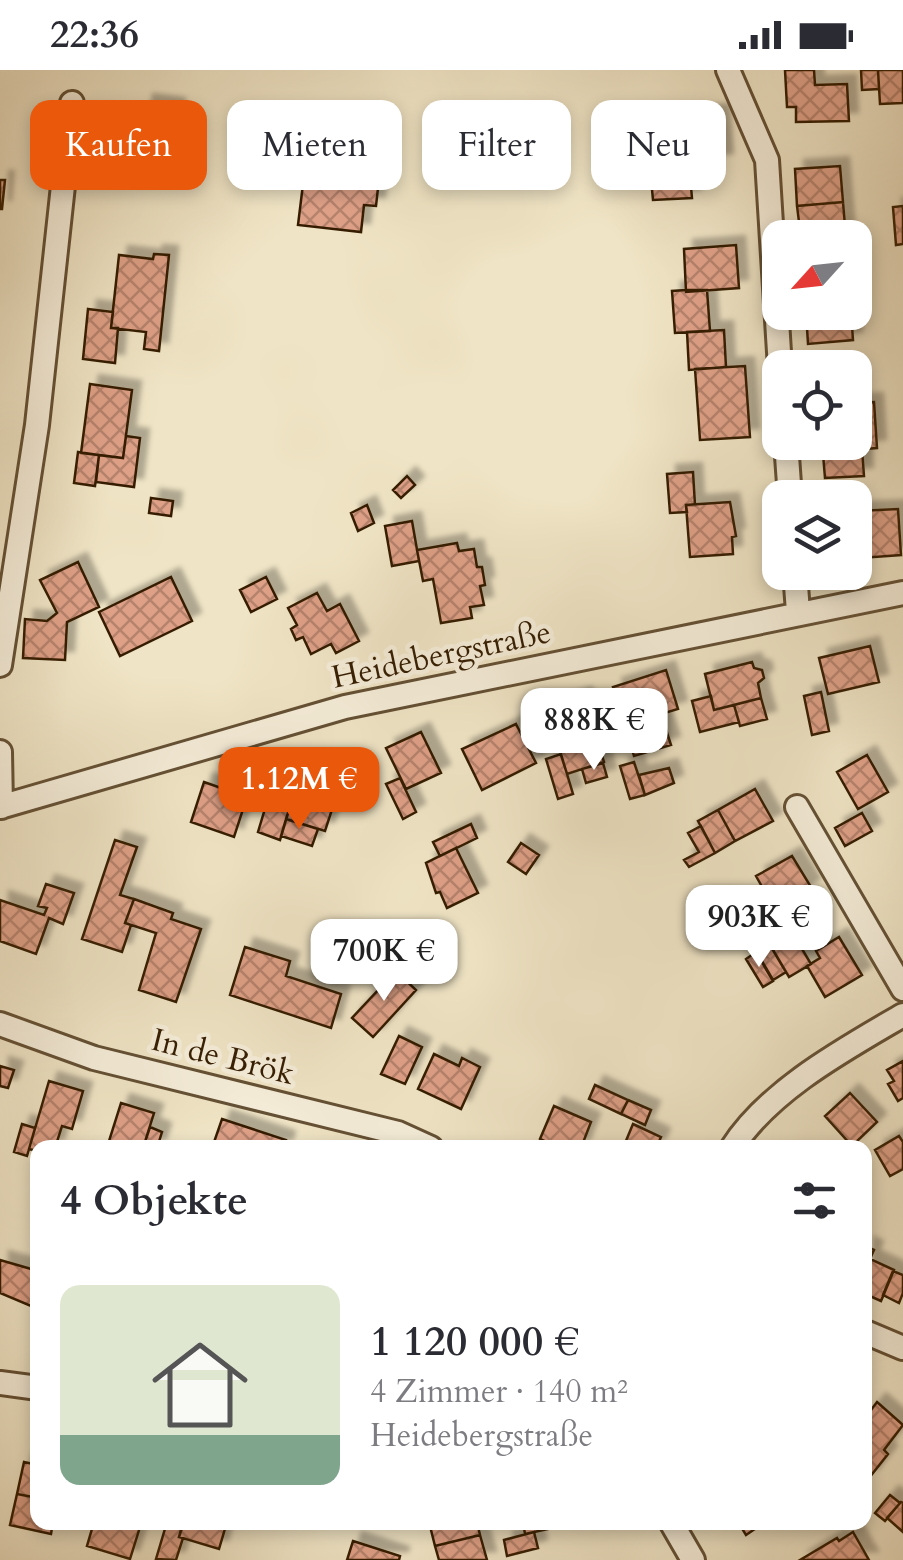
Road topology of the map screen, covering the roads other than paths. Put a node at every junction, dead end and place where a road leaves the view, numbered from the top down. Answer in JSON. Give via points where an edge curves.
{"nodes":[{"id":1,"x":728,"y":70,"type":"edge"},
{"id":2,"x":63,"y":190,"type":"edge"},
{"id":3,"x":779,"y":350,"type":"edge"},
{"id":4,"x":797,"y":590,"type":"edge"},
{"id":5,"x":903,"y":593,"type":"edge"},
{"id":6,"x":798,"y":612,"type":"junction"},
{"id":7,"x":0,"y":665,"type":"edge"},
{"id":8,"x":0,"y":752,"type":"edge"},
{"id":9,"x":0,"y":807,"type":"edge"},
{"id":10,"x":797,"y":807,"type":"dead end"},
{"id":11,"x":903,"y":990,"type":"edge"},
{"id":12,"x":903,"y":1014,"type":"edge"},
{"id":13,"x":0,"y":1024,"type":"edge"},
{"id":14,"x":413,"y":1140,"type":"edge"},
{"id":15,"x":737,"y":1140,"type":"edge"},
{"id":16,"x":872,"y":1335,"type":"edge"},
{"id":17,"x":903,"y":1348,"type":"edge"},
{"id":18,"x":0,"y":1383,"type":"edge"},
{"id":19,"x":30,"y":1387,"type":"edge"},
{"id":20,"x":675,"y":1530,"type":"edge"},
{"id":21,"x":692,"y":1560,"type":"edge"}],
"edges":[{"from":1,"to":3,"type":"street","via":[[767,160]]},
{"from":2,"to":7,"type":"street","via":[[37,425]]},
{"from":4,"to":6,"type":"street"},
{"from":5,"to":6,"type":"street","name":"Heidebergstraße"},
{"from":6,"to":9,"type":"street","name":"Heidebergstraße","via":[[345,707]]},
{"from":8,"to":9,"type":"street"},
{"from":10,"to":11,"type":"street"},
{"from":12,"to":15,"type":"street","via":[[833,1056],[747,1124]]},
{"from":13,"to":14,"type":"street","name":"In de Brök","via":[[94,1058]]},
{"from":16,"to":17,"type":"street"},
{"from":18,"to":19,"type":"street"},
{"from":20,"to":21,"type":"street"}]}
